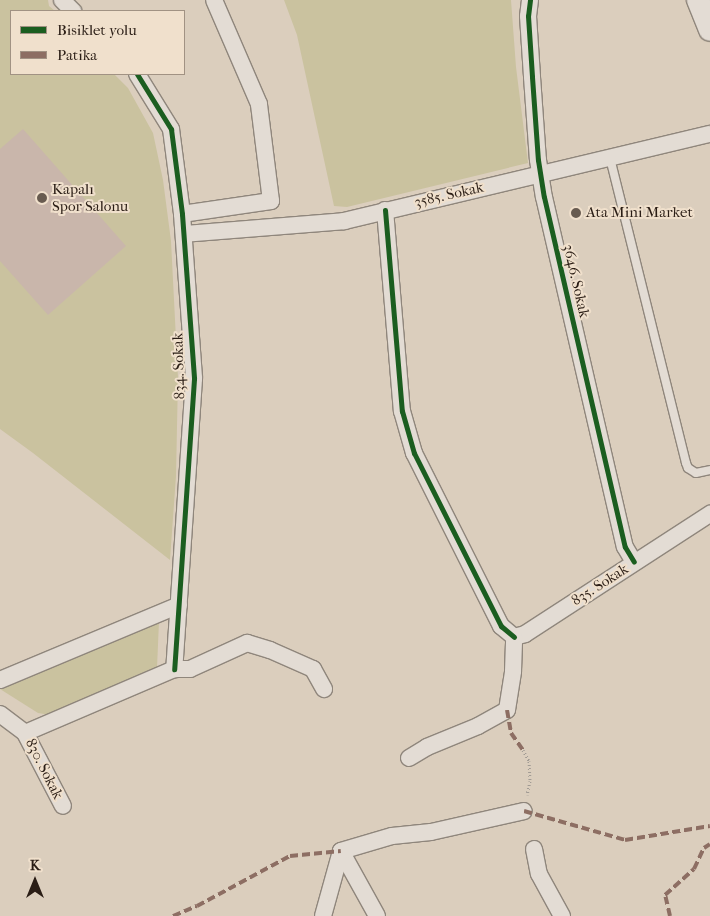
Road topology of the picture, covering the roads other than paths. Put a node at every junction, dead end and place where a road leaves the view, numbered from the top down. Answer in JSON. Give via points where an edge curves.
{"nodes":[{"id":1,"x":214,"y":0,"type":"edge"},
{"id":2,"x":530,"y":0,"type":"edge"},
{"id":3,"x":698,"y":0,"type":"edge"},
{"id":4,"x":710,"y":30,"type":"edge"},
{"id":5,"x":138,"y":75,"type":"edge"},
{"id":6,"x":710,"y":134,"type":"edge"},
{"id":7,"x":610,"y":158,"type":"junction"},
{"id":8,"x":540,"y":174,"type":"junction"},
{"id":9,"x":385,"y":210,"type":"junction"},
{"id":10,"x":182,"y":214,"type":"junction"},
{"id":11,"x":184,"y":234,"type":"junction"},
{"id":12,"x":710,"y":470,"type":"edge"},
{"id":13,"x":710,"y":514,"type":"edge"},
{"id":14,"x":634,"y":562,"type":"junction"},
{"id":15,"x":179,"y":605,"type":"junction"},
{"id":16,"x":514,"y":637,"type":"junction"},
{"id":17,"x":174,"y":669,"type":"junction"},
{"id":18,"x":0,"y":680,"type":"edge"},
{"id":19,"x":324,"y":689,"type":"dead end"},
{"id":20,"x":0,"y":714,"type":"edge"},
{"id":21,"x":25,"y":733,"type":"junction"},
{"id":22,"x":409,"y":758,"type":"dead end"},
{"id":23,"x":63,"y":806,"type":"dead end"},
{"id":24,"x":524,"y":811,"type":"road end"},
{"id":25,"x":534,"y":849,"type":"dead end"},
{"id":26,"x":341,"y":851,"type":"junction"},
{"id":27,"x":323,"y":916,"type":"edge"},
{"id":28,"x":377,"y":916,"type":"edge"},
{"id":29,"x":562,"y":916,"type":"edge"}],
"edges":[{"from":1,"to":10,"type":"street","via":[[259,104],[270,201]]},
{"from":2,"to":8,"type":"street","name":"3646. Sokak","via":[[528,16]]},
{"from":3,"to":4,"type":"street"},
{"from":5,"to":10,"type":"street","name":"834. Sokak","via":[[170,129]]},
{"from":6,"to":7,"type":"street","name":"3585. Sokak"},
{"from":7,"to":8,"type":"street","name":"3585. Sokak"},
{"from":7,"to":12,"type":"lane","via":[[686,463],[696,473]]},
{"from":8,"to":9,"type":"street","name":"3585. Sokak"},
{"from":8,"to":14,"type":"street","name":"3646. Sokak","via":[[625,547]]},
{"from":9,"to":11,"type":"street","name":"3585. Sokak","via":[[344,221]]},
{"from":9,"to":16,"type":"street","via":[[402,411],[414,453],[501,626]]},
{"from":10,"to":11,"type":"street","name":"834. Sokak"},
{"from":11,"to":15,"type":"street","name":"834. Sokak","via":[[194,379]]},
{"from":13,"to":14,"type":"street","name":"835. Sokak"},
{"from":14,"to":16,"type":"street","name":"835. Sokak","via":[[525,634]]},
{"from":15,"to":17,"type":"street","name":"834. Sokak"},
{"from":15,"to":18,"type":"street"},
{"from":16,"to":22,"type":"street","via":[[507,710]]},
{"from":17,"to":19,"type":"street","via":[[190,669],[246,643],[313,669]]},
{"from":17,"to":21,"type":"street"},
{"from":20,"to":21,"type":"street","name":"830. Sokak"},
{"from":21,"to":23,"type":"street","name":"830. Sokak"},
{"from":24,"to":26,"type":"street","via":[[430,832],[392,836]]},
{"from":25,"to":29,"type":"street","via":[[539,874]]},
{"from":26,"to":27,"type":"street"},
{"from":26,"to":28,"type":"street"}]}
